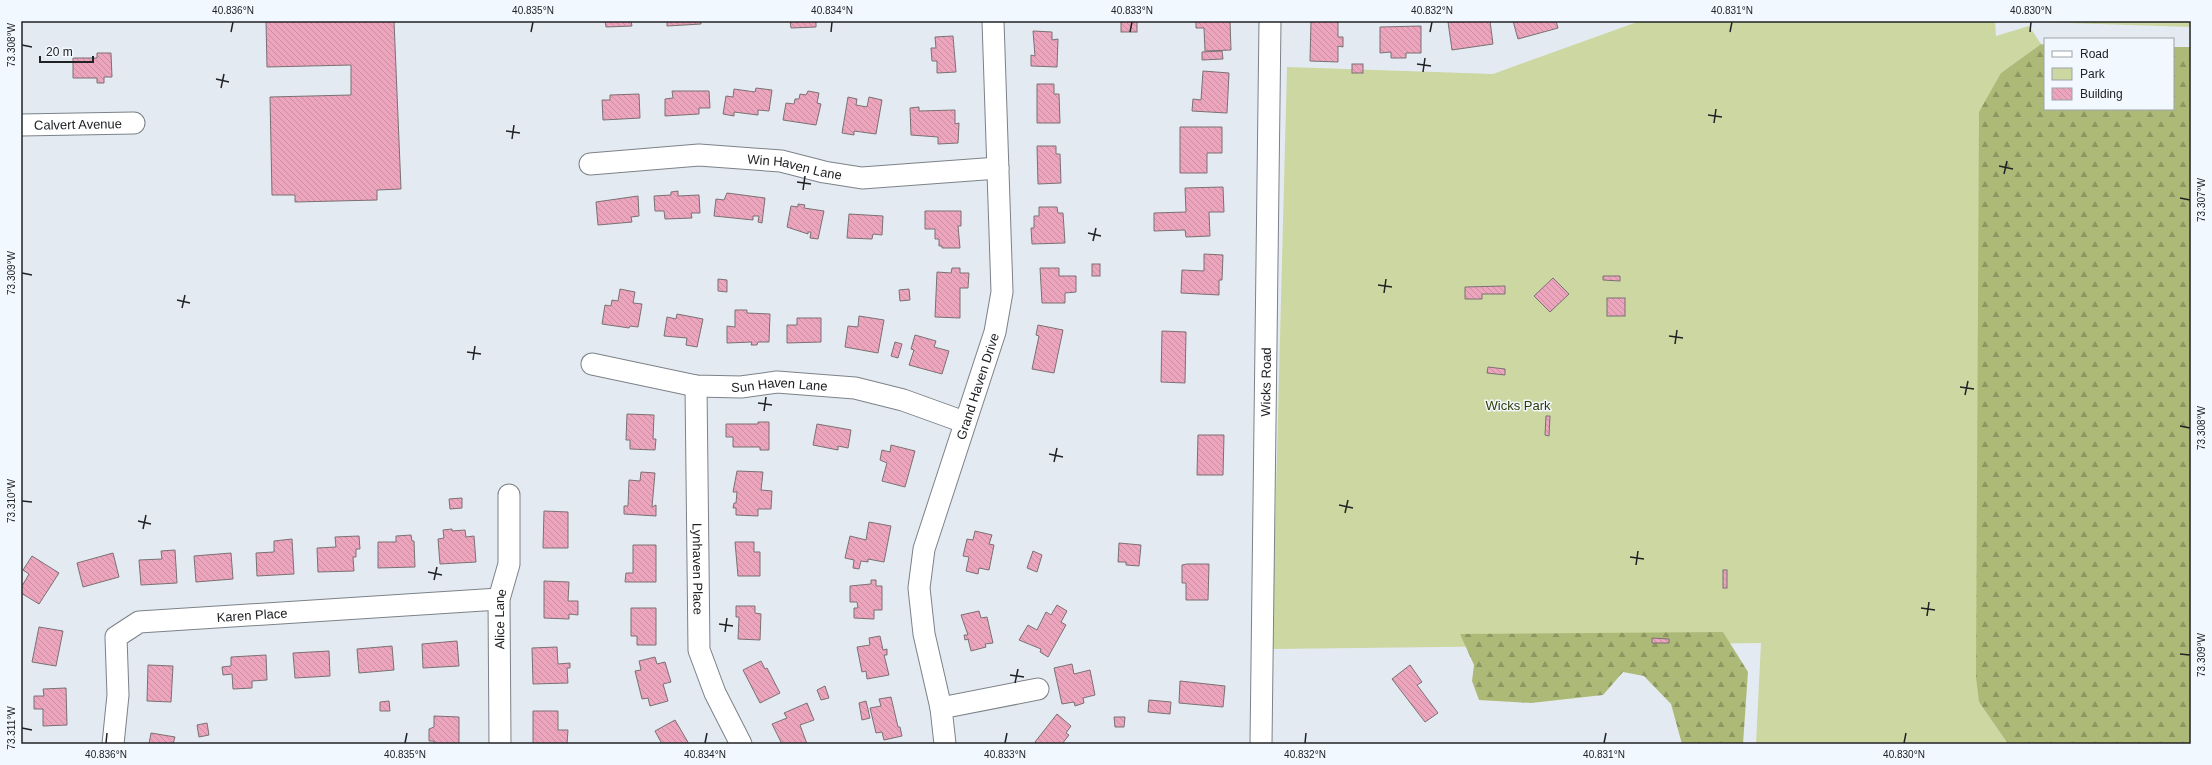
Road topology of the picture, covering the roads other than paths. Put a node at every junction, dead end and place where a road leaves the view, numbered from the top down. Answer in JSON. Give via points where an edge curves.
{"nodes":[{"id":1,"x":993,"y":21,"type":"edge"},
{"id":2,"x":1270,"y":21,"type":"edge"},
{"id":3,"x":134,"y":123,"type":"dead end"},
{"id":4,"x":21,"y":125,"type":"edge"},
{"id":5,"x":590,"y":164,"type":"dead end"},
{"id":6,"x":998,"y":168,"type":"junction"},
{"id":7,"x":592,"y":364,"type":"dead end"},
{"id":8,"x":696,"y":386,"type":"junction"},
{"id":9,"x":964,"y":422,"type":"junction"},
{"id":10,"x":509,"y":495,"type":"dead end"},
{"id":11,"x":499,"y":599,"type":"junction"},
{"id":12,"x":1038,"y":689,"type":"dead end"},
{"id":13,"x":942,"y":708,"type":"junction"},
{"id":14,"x":113,"y":744,"type":"edge"},
{"id":15,"x":500,"y":744,"type":"edge"},
{"id":16,"x":741,"y":744,"type":"edge"},
{"id":17,"x":945,"y":744,"type":"edge"},
{"id":18,"x":1261,"y":744,"type":"edge"}],
"edges":[{"from":1,"to":6,"type":"street","name":"Grand Haven Drive"},
{"from":2,"to":18,"type":"street","name":"Wicks Road"},
{"from":3,"to":4,"type":"street","name":"Calvert Avenue"},
{"from":5,"to":6,"type":"street","name":"Win Haven Lane","via":[[700,155],[781,161],[862,178]]},
{"from":6,"to":9,"type":"street","name":"Grand Haven Drive","via":[[1002,292],[995,332]]},
{"from":7,"to":8,"type":"street","name":"Sun Haven Lane"},
{"from":8,"to":9,"type":"street","name":"Sun Haven Lane","via":[[741,387],[777,382],[855,388],[903,400]]},
{"from":8,"to":16,"type":"street","name":"Lynhaven Place","via":[[699,650],[715,693]]},
{"from":9,"to":13,"type":"street","name":"Grand Haven Drive","via":[[924,549],[919,588],[924,634]]},
{"from":10,"to":11,"type":"street","name":"Alice Lane","via":[[509,564]]},
{"from":11,"to":14,"type":"street","name":"Karen Place","via":[[139,622],[116,638],[118,695]]},
{"from":11,"to":15,"type":"street","name":"Alice Lane"},
{"from":12,"to":13,"type":"street"},
{"from":13,"to":17,"type":"street","name":"Grand Haven Drive"}]}
